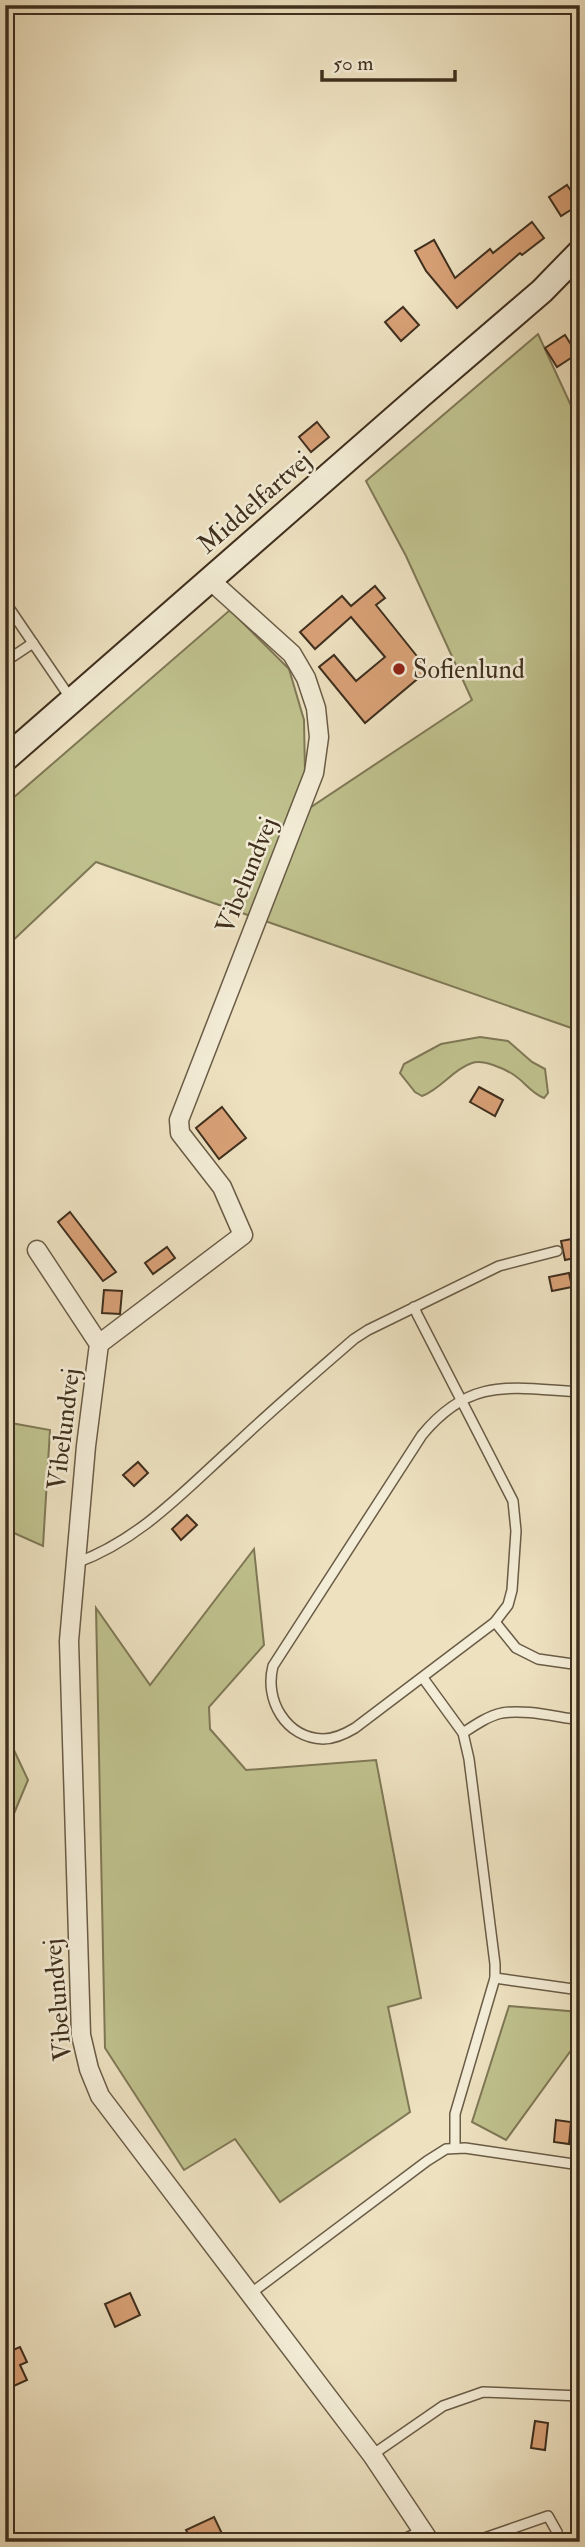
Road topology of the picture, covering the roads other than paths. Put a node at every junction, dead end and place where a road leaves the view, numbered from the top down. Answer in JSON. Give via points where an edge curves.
{"nodes":[{"id":1,"x":580,"y":252,"type":"edge"},
{"id":2,"x":580,"y":265,"type":"edge"},
{"id":3,"x":542,"y":291,"type":"junction"},
{"id":4,"x":210,"y":580,"type":"junction"},
{"id":5,"x":5,"y":602,"type":"edge"},
{"id":6,"x":33,"y":643,"type":"junction"},
{"id":7,"x":6,"y":661,"type":"edge"},
{"id":8,"x":72,"y":701,"type":"junction"},
{"id":9,"x":5,"y":759,"type":"edge"},
{"id":10,"x":37,"y":1250,"type":"dead end"},
{"id":11,"x":558,"y":1251,"type":"dead end"},
{"id":12,"x":414,"y":1307,"type":"junction"},
{"id":13,"x":99,"y":1344,"type":"junction"},
{"id":14,"x":580,"y":1391,"type":"edge"},
{"id":15,"x":462,"y":1400,"type":"junction"},
{"id":16,"x":75,"y":1564,"type":"junction"},
{"id":17,"x":495,"y":1622,"type":"junction"},
{"id":18,"x":580,"y":1665,"type":"edge"},
{"id":19,"x":423,"y":1678,"type":"junction"},
{"id":20,"x":580,"y":1720,"type":"edge"},
{"id":21,"x":463,"y":1733,"type":"junction"},
{"id":22,"x":495,"y":1978,"type":"junction"},
{"id":23,"x":580,"y":1990,"type":"edge"},
{"id":24,"x":455,"y":2148,"type":"junction"},
{"id":25,"x":580,"y":2165,"type":"edge"},
{"id":26,"x":250,"y":2294,"type":"junction"},
{"id":27,"x":580,"y":2396,"type":"edge"},
{"id":28,"x":372,"y":2455,"type":"junction"},
{"id":29,"x":557,"y":2532,"type":"dead end"},
{"id":30,"x":426,"y":2536,"type":"edge"},
{"id":31,"x":398,"y":2542,"type":"edge"},
{"id":32,"x":473,"y":2542,"type":"edge"}],
"edges":[{"from":1,"to":3,"type":"main road","name":"Middelfartvej"},
{"from":2,"to":3,"type":"main road","name":"Middelfartvej"},
{"from":3,"to":4,"type":"main road","name":"Middelfartvej"},
{"from":4,"to":8,"type":"main road","name":"Middelfartvej"},
{"from":4,"to":13,"type":"street","name":"Vibelundvej","via":[[292,654],[306,678],[318,728],[314,774],[179,1120],[180,1133],[222,1188],[243,1235]]},
{"from":5,"to":6,"type":"lane"},
{"from":6,"to":7,"type":"lane"},
{"from":6,"to":8,"type":"lane"},
{"from":8,"to":9,"type":"main road","name":"Middelfartvej"},
{"from":10,"to":13,"type":"street","name":"Vibelundvej"},
{"from":11,"to":12,"type":"lane","via":[[499,1266]]},
{"from":12,"to":15,"type":"lane"},
{"from":12,"to":16,"type":"lane","via":[[354,1339],[150,1522],[113,1548]]},
{"from":13,"to":16,"type":"street","name":"Vibelundvej"},
{"from":14,"to":15,"type":"lane","via":[[489,1389]]},
{"from":15,"to":17,"type":"lane","via":[[513,1501],[512,1590],[508,1605]]},
{"from":15,"to":19,"type":"lane","via":[[422,1436],[273,1666],[270,1689],[278,1713],[288,1724],[311,1738],[325,1739],[355,1728]]},
{"from":16,"to":26,"type":"street","name":"Vibelundvej","via":[[69,1641],[81,2035],[89,2069],[100,2096]]},
{"from":17,"to":18,"type":"lane","via":[[516,1648],[538,1659]]},
{"from":17,"to":19,"type":"lane"},
{"from":19,"to":21,"type":"lane"},
{"from":20,"to":21,"type":"lane","via":[[501,1713]]},
{"from":21,"to":22,"type":"lane"},
{"from":22,"to":23,"type":"lane"},
{"from":22,"to":24,"type":"lane","via":[[455,2113]]},
{"from":24,"to":25,"type":"lane"},
{"from":24,"to":26,"type":"lane","via":[[427,2161]]},
{"from":26,"to":28,"type":"street","name":"Vibelundvej"},
{"from":27,"to":28,"type":"lane","via":[[483,2392],[443,2406]]},
{"from":28,"to":30,"type":"street","name":"Vibelundvej"},
{"from":29,"to":32,"type":"lane","via":[[548,2516]]},
{"from":30,"to":31,"type":"lane"}]}
